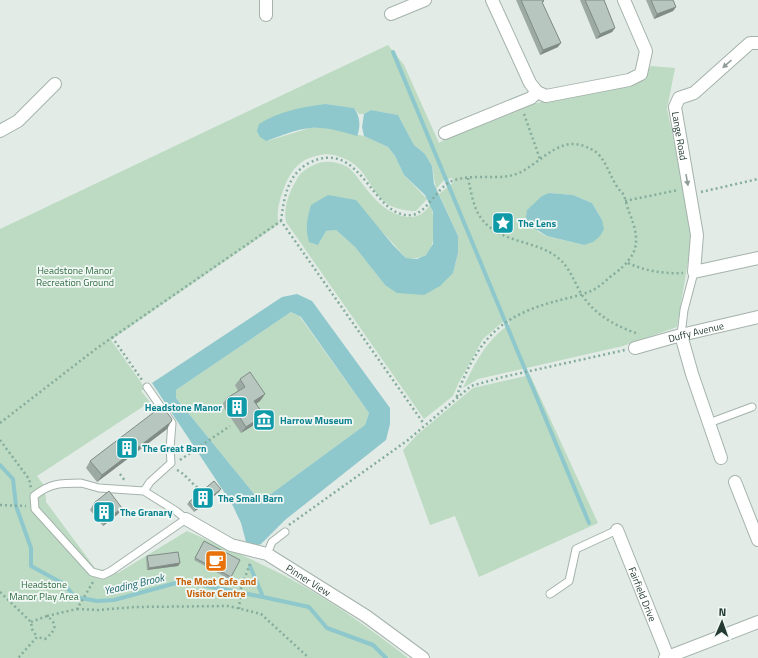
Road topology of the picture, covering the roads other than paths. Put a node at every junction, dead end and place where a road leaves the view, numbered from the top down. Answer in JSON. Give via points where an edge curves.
{"nodes":[{"id":1,"x":266,"y":0,"type":"edge"},
{"id":2,"x":425,"y":0,"type":"edge"},
{"id":3,"x":492,"y":0,"type":"edge"},
{"id":4,"x":624,"y":0,"type":"edge"},
{"id":5,"x":391,"y":14,"type":"dead end"},
{"id":6,"x":266,"y":15,"type":"dead end"},
{"id":7,"x":758,"y":42,"type":"edge"},
{"id":8,"x":55,"y":84,"type":"dead end"},
{"id":9,"x":537,"y":92,"type":"junction"},
{"id":10,"x":0,"y":131,"type":"edge"},
{"id":11,"x":445,"y":133,"type":"dead end"},
{"id":12,"x":758,"y":258,"type":"edge"},
{"id":13,"x":691,"y":272,"type":"junction"},
{"id":14,"x":758,"y":317,"type":"edge"},
{"id":15,"x":681,"y":335,"type":"junction"},
{"id":16,"x":635,"y":348,"type":"road end"},
{"id":17,"x":147,"y":387,"type":"road end"},
{"id":18,"x":752,"y":407,"type":"dead end"},
{"id":19,"x":709,"y":423,"type":"junction"},
{"id":20,"x":721,"y":458,"type":"dead end"},
{"id":21,"x":735,"y":482,"type":"dead end"},
{"id":22,"x":144,"y":491,"type":"junction"},
{"id":23,"x":186,"y":519,"type":"junction"},
{"id":24,"x":617,"y":530,"type":"joint"},
{"id":25,"x":285,"y":532,"type":"road end"},
{"id":26,"x":758,"y":540,"type":"edge"},
{"id":27,"x":262,"y":553,"type":"junction"},
{"id":28,"x":550,"y":594,"type":"dead end"},
{"id":29,"x":758,"y":622,"type":"edge"},
{"id":30,"x":667,"y":657,"type":"edge"},
{"id":31,"x":423,"y":658,"type":"edge"}],
"edges":[{"from":1,"to":6,"type":"street"},
{"from":2,"to":5,"type":"street"},
{"from":3,"to":9,"type":"street","via":[[530,83]]},
{"from":4,"to":9,"type":"street","via":[[646,51],[641,74],[629,80],[546,96]]},
{"from":7,"to":13,"type":"street","name":"Lange Road","one_way":true,"via":[[750,43],[694,93],[679,98],[675,107],[697,235]]},
{"from":8,"to":10,"type":"street","via":[[18,121]]},
{"from":9,"to":11,"type":"street","via":[[533,97]]},
{"from":12,"to":13,"type":"street"},
{"from":13,"to":15,"type":"lane"},
{"from":14,"to":15,"type":"street","name":"Duffy Avenue"},
{"from":15,"to":16,"type":"street","name":"Duffy Avenue"},
{"from":15,"to":19,"type":"street"},
{"from":17,"to":22,"type":"lane","via":[[172,423],[171,463]]},
{"from":18,"to":19,"type":"lane"},
{"from":19,"to":20,"type":"street"},
{"from":21,"to":26,"type":"street"},
{"from":22,"to":23,"type":"lane"},
{"from":22,"to":23,"type":"lane","via":[[99,488],[81,483],[58,484],[45,487],[34,496],[35,509],[87,567],[103,575]]},
{"from":23,"to":27,"type":"street","name":"Pinner View","via":[[231,545]]},
{"from":24,"to":28,"type":"lane","via":[[576,550],[569,581]]},
{"from":24,"to":30,"type":"street","name":"Fairfield Drive"},
{"from":25,"to":27,"type":"lane"},
{"from":27,"to":31,"type":"street","name":"Pinner View","via":[[366,616]]},
{"from":29,"to":30,"type":"street"}]}
